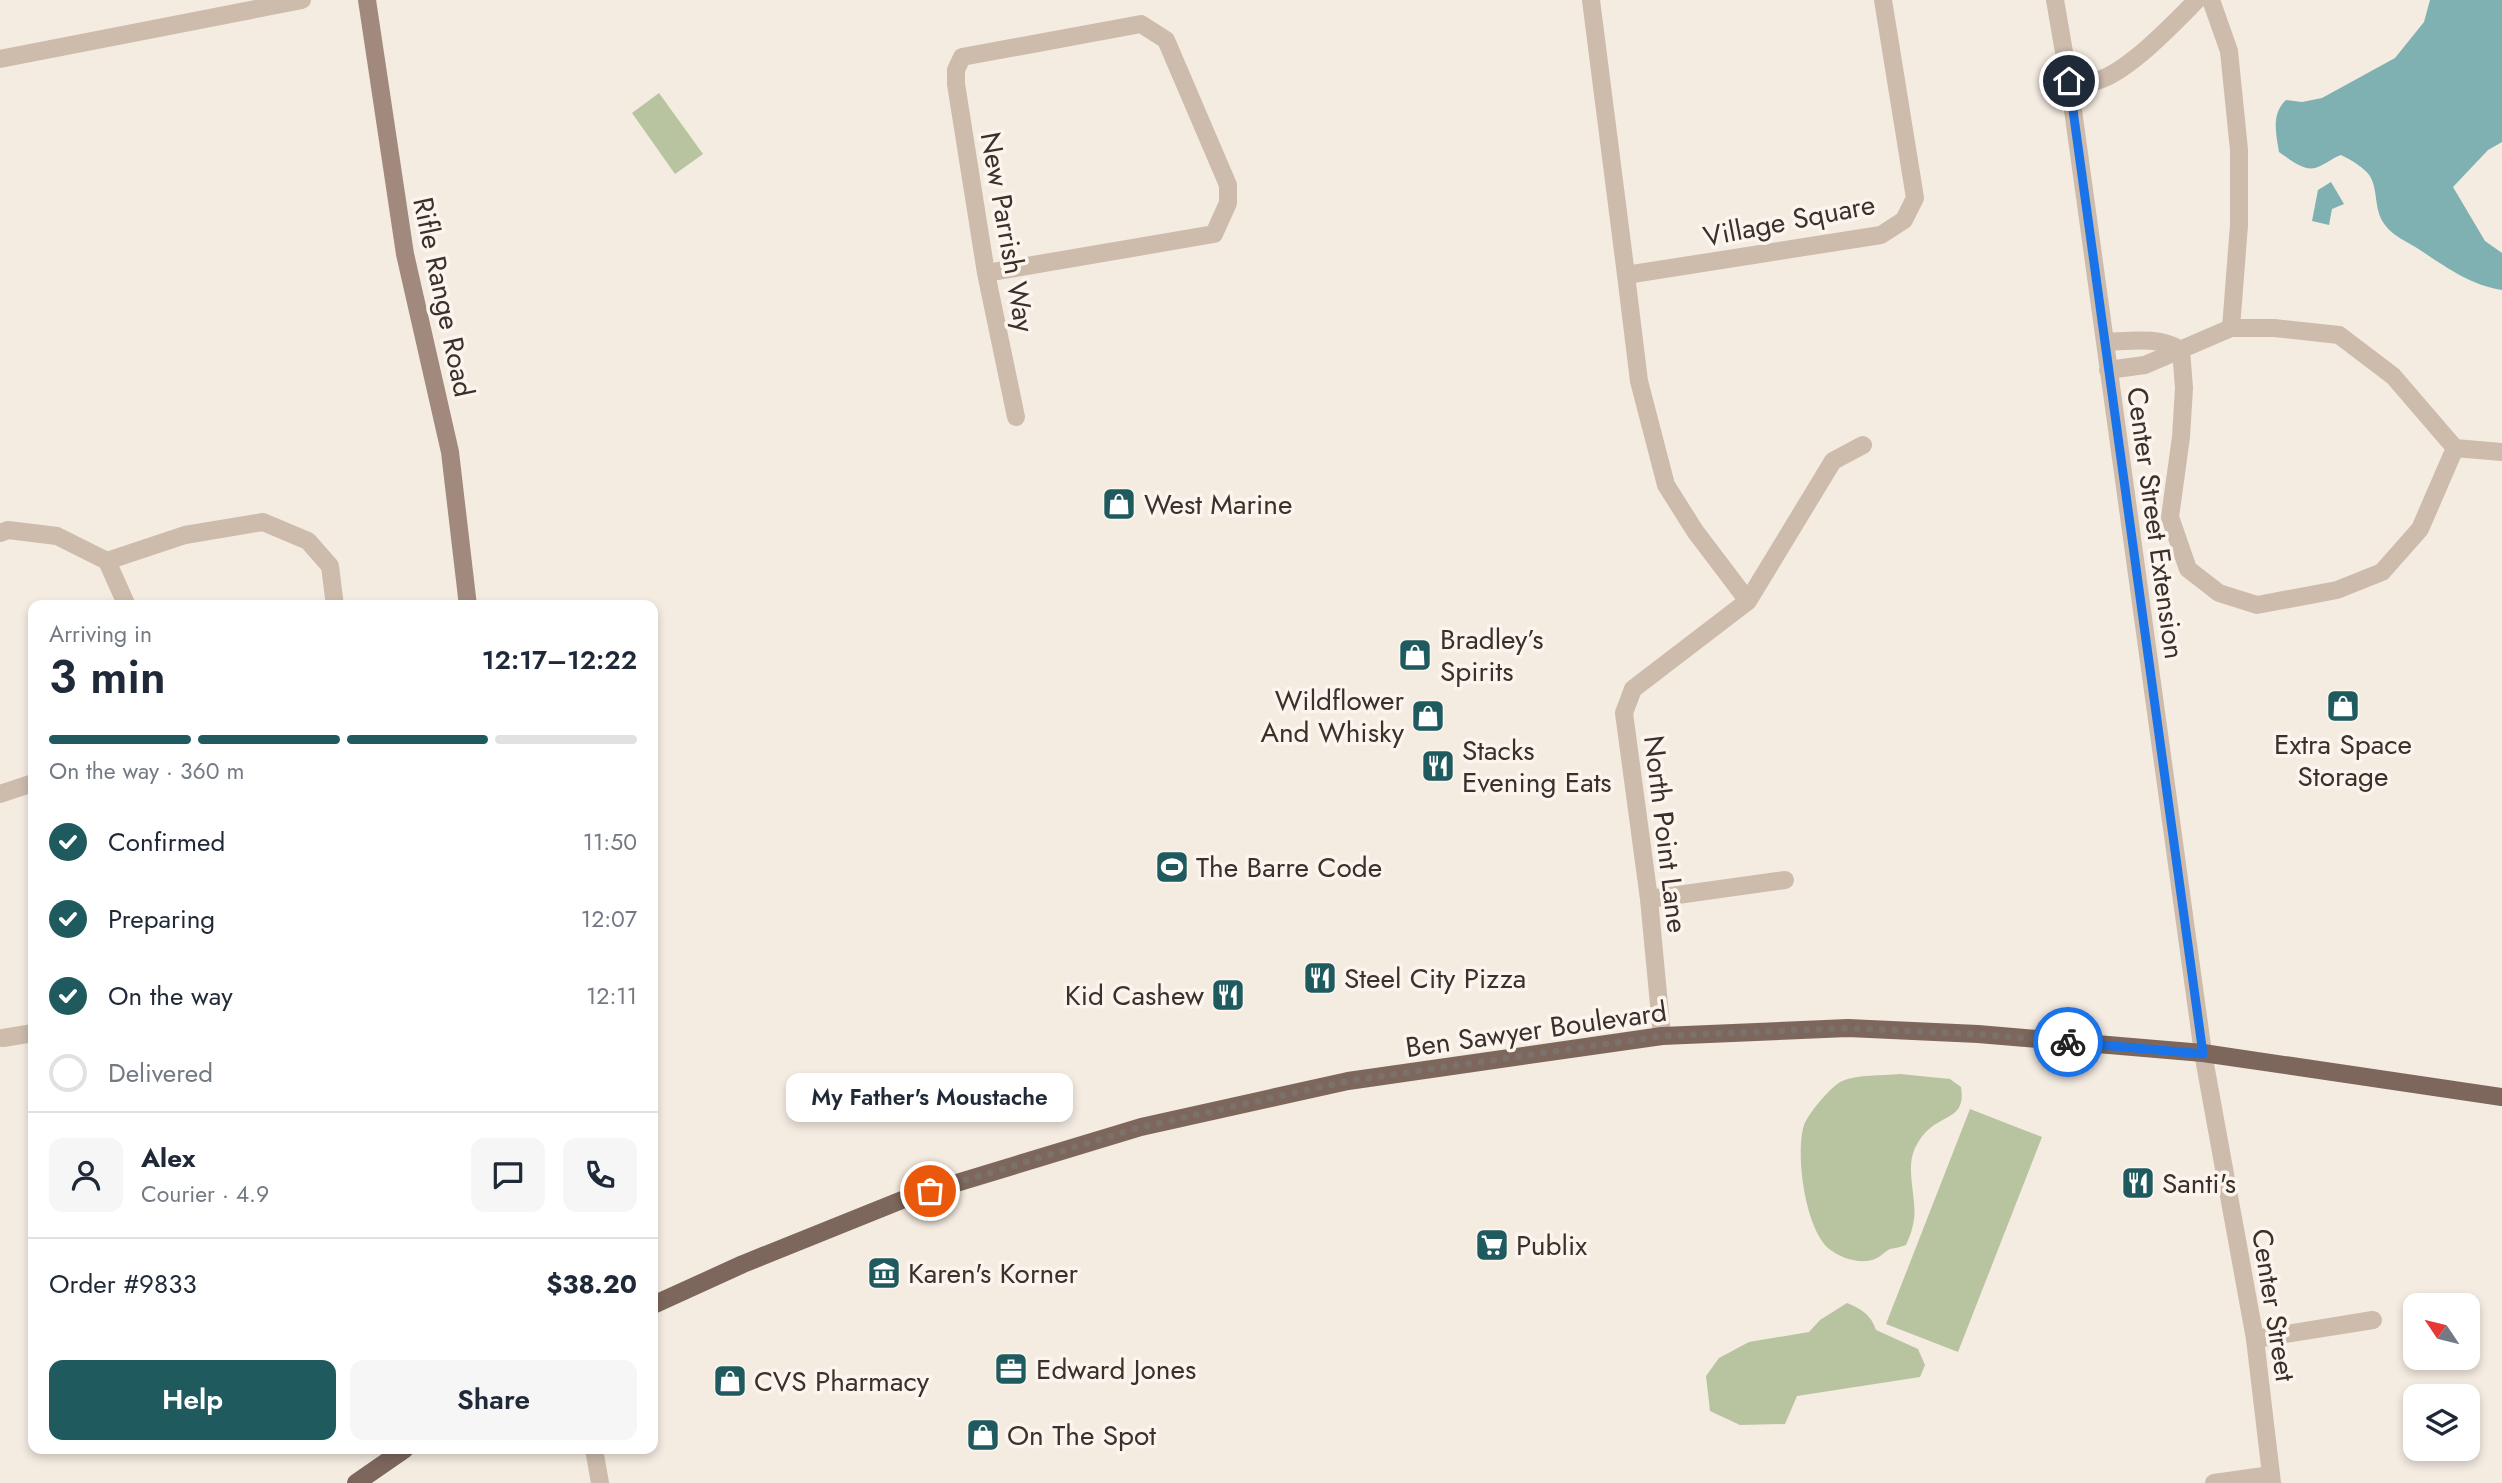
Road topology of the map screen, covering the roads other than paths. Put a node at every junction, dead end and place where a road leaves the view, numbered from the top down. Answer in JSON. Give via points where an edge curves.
{"nodes":[{"id":1,"x":302,"y":0,"type":"edge"},
{"id":2,"x":367,"y":0,"type":"edge"},
{"id":3,"x":1591,"y":0,"type":"edge"},
{"id":4,"x":1883,"y":0,"type":"edge"},
{"id":5,"x":2055,"y":0,"type":"edge"},
{"id":6,"x":2197,"y":0,"type":"edge"},
{"id":7,"x":2211,"y":0,"type":"edge"},
{"id":8,"x":0,"y":59,"type":"edge"},
{"id":9,"x":2069,"y":81,"type":"junction"},
{"id":10,"x":986,"y":274,"type":"junction"},
{"id":11,"x":1626,"y":275,"type":"junction"},
{"id":12,"x":2231,"y":328,"type":"junction"},
{"id":13,"x":2105,"y":342,"type":"junction"},
{"id":14,"x":2181,"y":350,"type":"junction"},
{"id":15,"x":2108,"y":370,"type":"junction"},
{"id":16,"x":1016,"y":417,"type":"dead end"},
{"id":17,"x":1863,"y":444,"type":"dead end"},
{"id":18,"x":2455,"y":448,"type":"junction"},
{"id":19,"x":2502,"y":452,"type":"edge"},
{"id":20,"x":0,"y":533,"type":"edge"},
{"id":21,"x":107,"y":561,"type":"junction"},
{"id":22,"x":124,"y":600,"type":"edge"},
{"id":23,"x":334,"y":600,"type":"edge"},
{"id":24,"x":467,"y":600,"type":"edge"},
{"id":25,"x":1748,"y":601,"type":"junction"},
{"id":26,"x":28,"y":785,"type":"edge"},
{"id":27,"x":0,"y":794,"type":"edge"},
{"id":28,"x":1785,"y":880,"type":"dead end"},
{"id":29,"x":1649,"y":899,"type":"junction"},
{"id":30,"x":28,"y":1033,"type":"edge"},
{"id":31,"x":1662,"y":1036,"type":"junction"},
{"id":32,"x":3,"y":1038,"type":"dead end"},
{"id":33,"x":2203,"y":1054,"type":"junction"},
{"id":34,"x":2502,"y":1097,"type":"edge"},
{"id":35,"x":658,"y":1303,"type":"edge"},
{"id":36,"x":2373,"y":1320,"type":"dead end"},
{"id":37,"x":2255,"y":1339,"type":"junction"},
{"id":38,"x":398,"y":1454,"type":"edge"},
{"id":39,"x":595,"y":1454,"type":"edge"},
{"id":40,"x":2272,"y":1479,"type":"edge"},
{"id":41,"x":356,"y":1483,"type":"edge"},
{"id":42,"x":600,"y":1483,"type":"edge"},
{"id":43,"x":2214,"y":1483,"type":"edge"}],
"edges":[{"from":1,"to":8,"type":"street"},
{"from":2,"to":24,"type":"main road","name":"Rifle Range Road","via":[[405,254],[450,452]]},
{"from":3,"to":11,"type":"street"},
{"from":4,"to":11,"type":"street","name":"Village Square","via":[[1914,198],[1904,220],[1881,234]]},
{"from":5,"to":9,"type":"street","name":"Center Street Extension"},
{"from":6,"to":9,"type":"street","via":[[2166,33],[2119,70],[2092,82]]},
{"from":7,"to":12,"type":"street","via":[[2229,51],[2239,150]]},
{"from":9,"to":13,"type":"street","name":"Center Street Extension"},
{"from":10,"to":10,"type":"street","name":"New Parrish Way","via":[[956,84],[962,57],[1141,24],[1166,40],[1228,185],[1228,204],[1214,234]]},
{"from":10,"to":16,"type":"street","name":"New Parrish Way"},
{"from":11,"to":25,"type":"street","via":[[1639,381],[1666,485]]},
{"from":12,"to":14,"type":"street"},
{"from":12,"to":18,"type":"street","via":[[2339,335],[2393,376]]},
{"from":13,"to":14,"type":"street","via":[[2153,340]]},
{"from":13,"to":15,"type":"street","name":"Center Street Extension"},
{"from":14,"to":15,"type":"street","via":[[2145,365]]},
{"from":14,"to":18,"type":"street","via":[[2181,437],[2170,517],[2189,569],[2219,593],[2257,605],[2337,590],[2382,572],[2420,529]]},
{"from":15,"to":33,"type":"street","name":"Center Street Extension"},
{"from":17,"to":25,"type":"street","name":"North Point Lane","via":[[1833,461]]},
{"from":18,"to":19,"type":"street"},
{"from":20,"to":21,"type":"street","via":[[57,536]]},
{"from":21,"to":22,"type":"street"},
{"from":21,"to":23,"type":"street","via":[[186,536],[263,522],[308,541],[330,565]]},
{"from":25,"to":29,"type":"street","name":"North Point Lane","via":[[1633,689],[1624,713]]},
{"from":26,"to":27,"type":"street"},
{"from":28,"to":29,"type":"street"},
{"from":29,"to":31,"type":"street","name":"North Point Lane"},
{"from":30,"to":32,"type":"street"},
{"from":31,"to":33,"type":"main road","name":"Ben Sawyer Boulevard","via":[[1848,1028],[1978,1034]]},
{"from":31,"to":35,"type":"main road","name":"Ben Sawyer Boulevard","via":[[1348,1081],[1141,1127],[907,1198]]},
{"from":33,"to":34,"type":"main road","name":"Ben Sawyer Boulevard"},
{"from":33,"to":37,"type":"street","name":"Center Street"},
{"from":36,"to":37,"type":"street"},
{"from":37,"to":40,"type":"street","name":"Center Street"},
{"from":38,"to":41,"type":"main road"},
{"from":39,"to":42,"type":"street"},
{"from":40,"to":43,"type":"street"}]}
